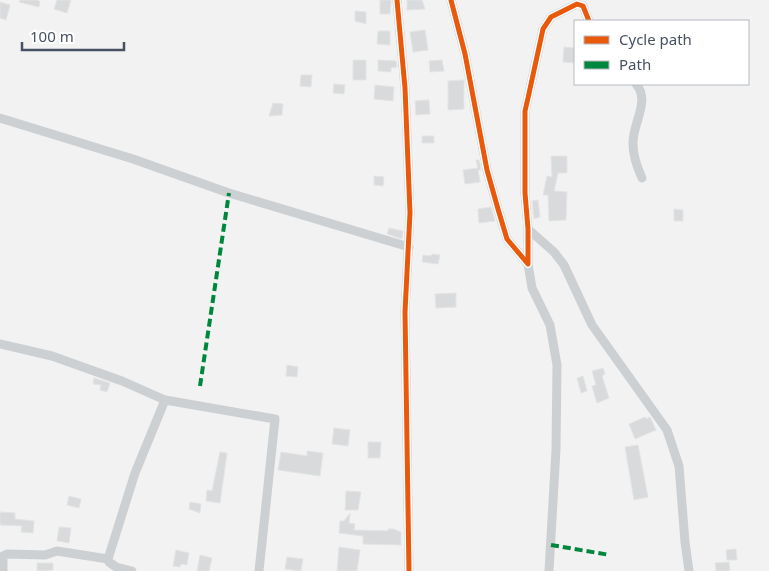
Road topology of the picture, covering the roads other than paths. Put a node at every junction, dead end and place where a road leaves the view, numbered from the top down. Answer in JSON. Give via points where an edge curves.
{"nodes":[{"id":1,"x":397,"y":0,"type":"edge"},
{"id":2,"x":451,"y":0,"type":"edge"},
{"id":3,"x":585,"y":3,"type":"edge"},
{"id":4,"x":589,"y":20,"type":"edge"},
{"id":5,"x":636,"y":85,"type":"edge"},
{"id":6,"x":0,"y":118,"type":"edge"},
{"id":7,"x":642,"y":178,"type":"dead end"},
{"id":8,"x":528,"y":229,"type":"junction"},
{"id":9,"x":410,"y":247,"type":"junction"},
{"id":10,"x":528,"y":264,"type":"junction"},
{"id":11,"x":0,"y":344,"type":"edge"},
{"id":12,"x":165,"y":400,"type":"junction"},
{"id":13,"x":108,"y":559,"type":"junction"},
{"id":14,"x":3,"y":571,"type":"edge"},
{"id":15,"x":132,"y":571,"type":"edge"},
{"id":16,"x":259,"y":571,"type":"edge"},
{"id":17,"x":409,"y":571,"type":"edge"},
{"id":18,"x":549,"y":571,"type":"edge"},
{"id":19,"x":689,"y":571,"type":"edge"}],
"edges":[{"from":1,"to":9,"type":"street","via":[[405,88]]},
{"from":2,"to":10,"type":"street","via":[[465,54],[485,162],[500,217],[510,244]]},
{"from":3,"to":4,"type":"street"},
{"from":3,"to":8,"type":"street","via":[[551,17],[539,38],[525,111]]},
{"from":5,"to":7,"type":"street","via":[[643,98],[633,143]]},
{"from":6,"to":9,"type":"street","via":[[229,193]]},
{"from":8,"to":10,"type":"street"},
{"from":8,"to":19,"type":"street","via":[[564,265],[592,325],[668,430],[679,466]]},
{"from":9,"to":17,"type":"street","via":[[405,312]]},
{"from":10,"to":18,"type":"street","via":[[532,288],[552,332],[558,365]]},
{"from":11,"to":12,"type":"street","via":[[52,356]]},
{"from":12,"to":13,"type":"street","via":[[135,474]]},
{"from":12,"to":16,"type":"street","via":[[274,419]]},
{"from":13,"to":14,"type":"street","via":[[57,551],[45,556],[7,554],[2,556]]},
{"from":13,"to":15,"type":"street","via":[[116,567]]}]}
